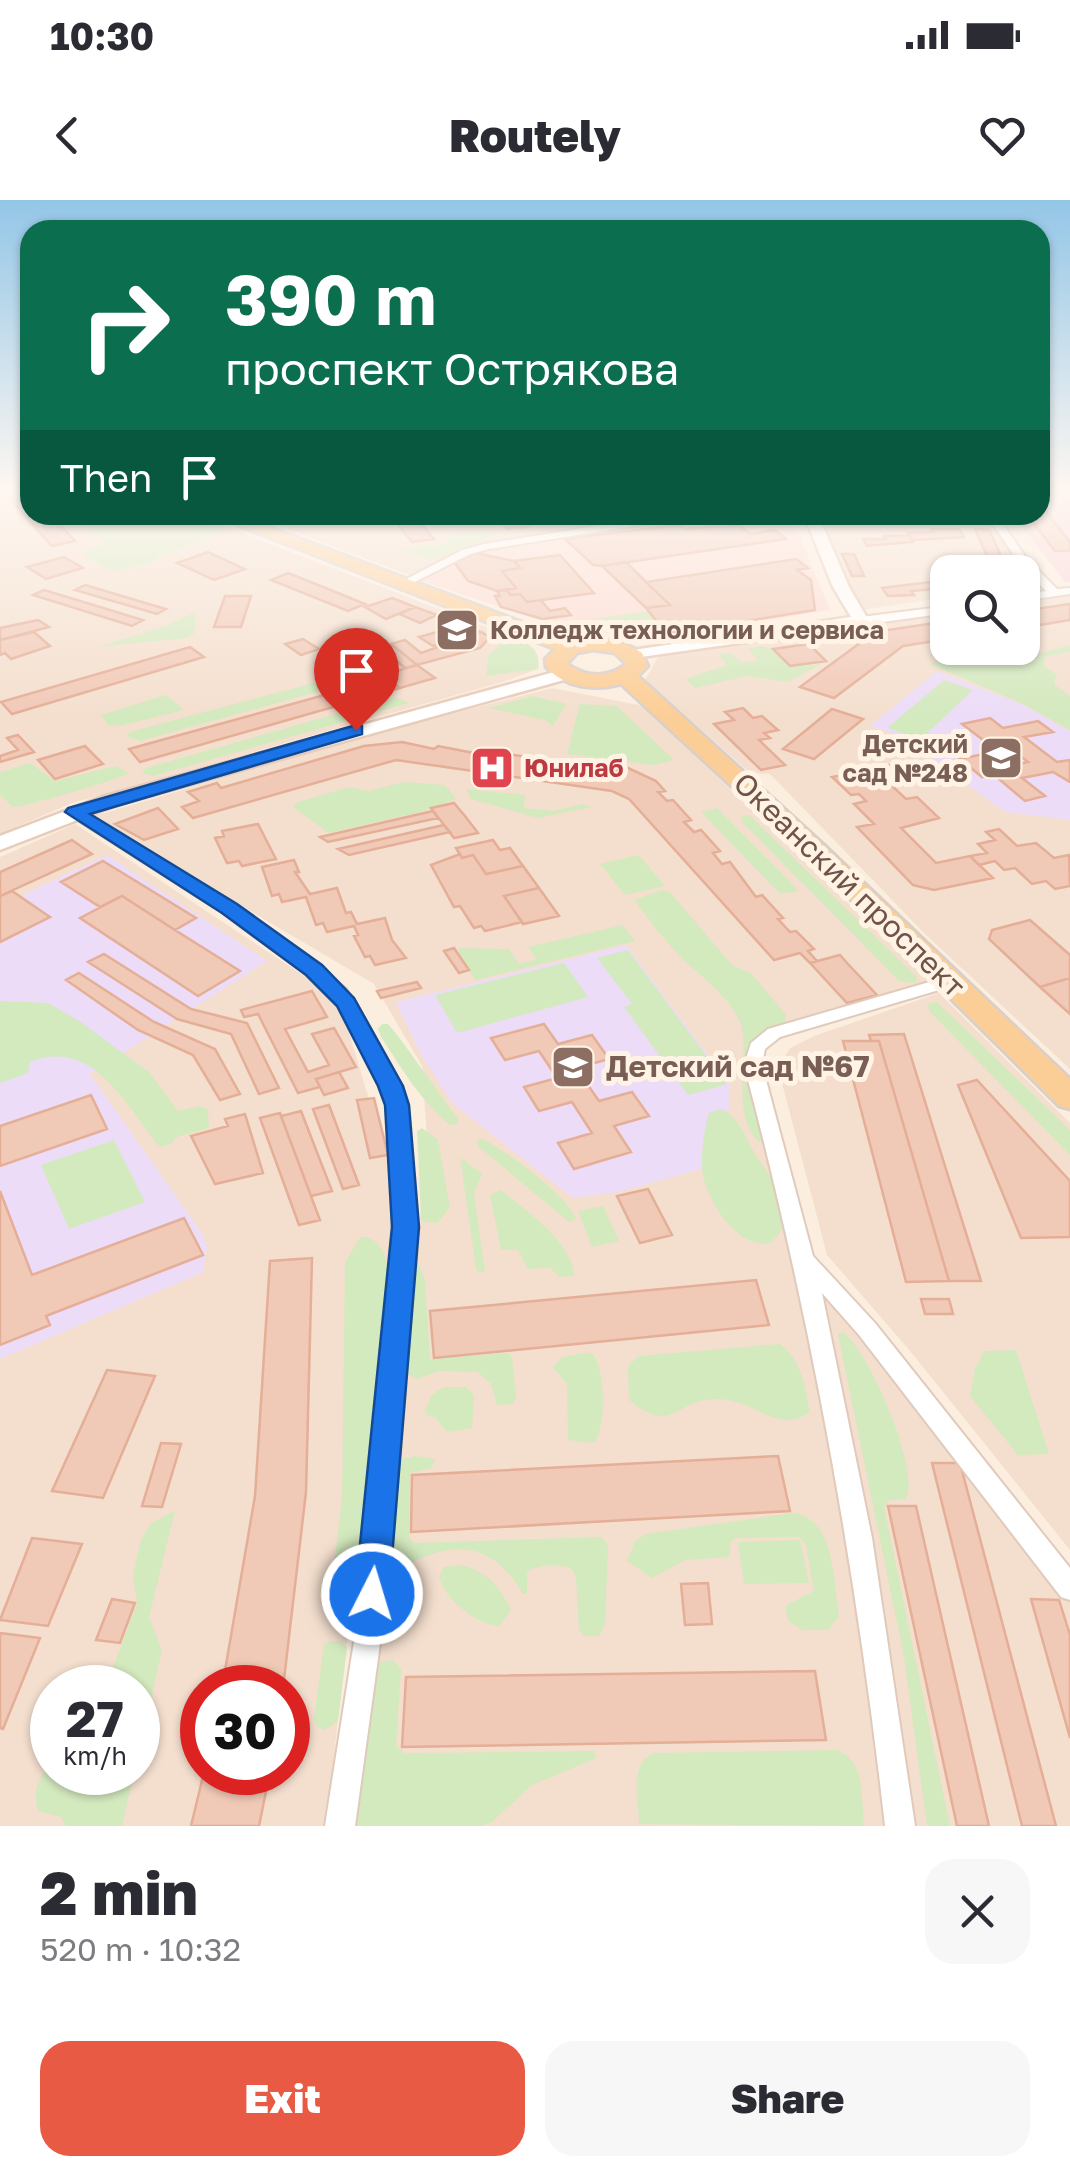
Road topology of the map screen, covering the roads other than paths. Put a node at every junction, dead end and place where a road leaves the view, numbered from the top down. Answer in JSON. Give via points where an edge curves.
{"nodes":[{"id":1,"x":349,"y":565,"type":"edge"},
{"id":2,"x":440,"y":565,"type":"edge"},
{"id":3,"x":831,"y":565,"type":"edge"},
{"id":4,"x":1026,"y":565,"type":"edge"},
{"id":5,"x":400,"y":585,"type":"junction"},
{"id":6,"x":1070,"y":591,"type":"edge"},
{"id":7,"x":1054,"y":593,"type":"junction"},
{"id":8,"x":1040,"y":595,"type":"edge"},
{"id":9,"x":930,"y":611,"type":"edge"},
{"id":10,"x":861,"y":621,"type":"junction"},
{"id":11,"x":570,"y":648,"type":"junction"},
{"id":12,"x":629,"y":665,"type":"junction"},
{"id":13,"x":565,"y":674,"type":"junction"},
{"id":14,"x":75,"y":812,"type":"junction"},
{"id":15,"x":0,"y":844,"type":"edge"},
{"id":16,"x":950,"y":981,"type":"junction"},
{"id":17,"x":1070,"y":1098,"type":"edge"},
{"id":18,"x":804,"y":1259,"type":"junction"},
{"id":19,"x":1070,"y":1588,"type":"edge"},
{"id":20,"x":340,"y":1826,"type":"edge"},
{"id":21,"x":900,"y":1826,"type":"edge"}],
"edges":[{"from":1,"to":5,"type":"main road"},
{"from":2,"to":5,"type":"street"},
{"from":3,"to":10,"type":"main road"},
{"from":4,"to":7,"type":"street"},
{"from":5,"to":11,"type":"main road"},
{"from":6,"to":7,"type":"street"},
{"from":7,"to":8,"type":"street"},
{"from":9,"to":10,"type":"street"},
{"from":10,"to":12,"type":"main road"},
{"from":11,"to":12,"type":"main road","via":[[607,645]]},
{"from":11,"to":13,"type":"main road","via":[[555,661]]},
{"from":12,"to":13,"type":"main road","via":[[594,681]]},
{"from":12,"to":16,"type":"main road","name":"Океанский проспект"},
{"from":13,"to":14,"type":"main road"},
{"from":14,"to":15,"type":"main road"},
{"from":14,"to":20,"type":"street","via":[[274,938],[340,994],[397,1105],[404,1242],[368,1629]]},
{"from":16,"to":17,"type":"main road","name":"Океанский проспект"},
{"from":16,"to":18,"type":"street","via":[[774,1033],[757,1047],[753,1065]]},
{"from":18,"to":19,"type":"street","via":[[867,1328]]},
{"from":18,"to":21,"type":"street","via":[[879,1646]]}]}
